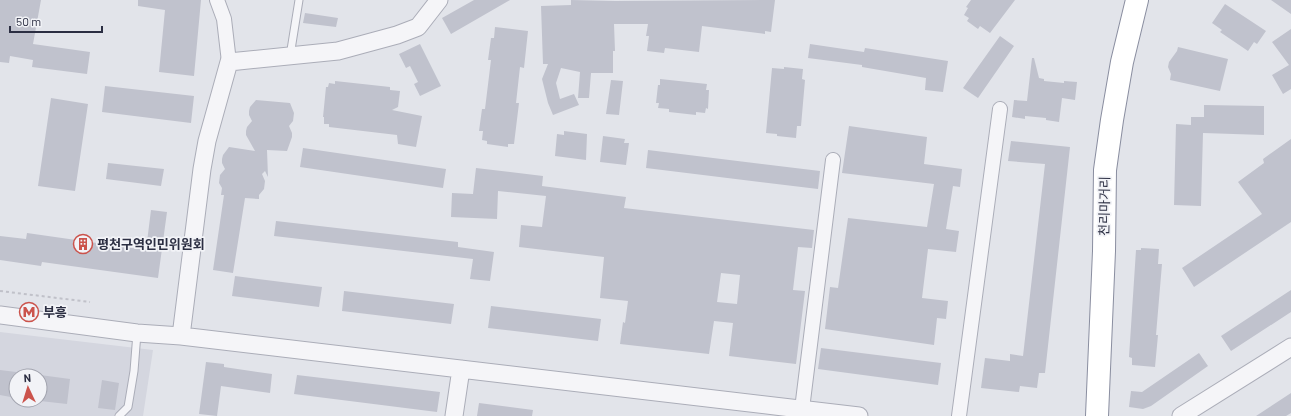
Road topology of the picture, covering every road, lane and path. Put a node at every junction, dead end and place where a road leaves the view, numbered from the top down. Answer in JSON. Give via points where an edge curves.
{"nodes":[{"id":1,"x":217,"y":0,"type":"edge"},
{"id":2,"x":299,"y":0,"type":"edge"},
{"id":3,"x":438,"y":0,"type":"edge"},
{"id":4,"x":1137,"y":0,"type":"edge"},
{"id":5,"x":290,"y":56,"type":"junction"},
{"id":6,"x":229,"y":62,"type":"junction"},
{"id":7,"x":1000,"y":109,"type":"dead end"},
{"id":8,"x":833,"y":160,"type":"dead end"},
{"id":9,"x":0,"y":291,"type":"edge"},
{"id":10,"x":90,"y":302,"type":"dead end"},
{"id":11,"x":0,"y":315,"type":"edge"},
{"id":12,"x":137,"y":333,"type":"junction"},
{"id":13,"x":181,"y":336,"type":"junction"},
{"id":14,"x":1291,"y":347,"type":"edge"},
{"id":15,"x":461,"y":369,"type":"junction"},
{"id":16,"x":802,"y":409,"type":"junction"},
{"id":17,"x":118,"y":416,"type":"edge"},
{"id":18,"x":454,"y":416,"type":"edge"},
{"id":19,"x":859,"y":416,"type":"edge"},
{"id":20,"x":959,"y":416,"type":"edge"},
{"id":21,"x":1097,"y":416,"type":"edge"},
{"id":22,"x":1181,"y":416,"type":"edge"}],
"edges":[{"from":1,"to":6,"type":"street","via":[[224,18]]},
{"from":2,"to":5,"type":"lane"},
{"from":3,"to":5,"type":"street","via":[[418,27],[397,35],[338,51]]},
{"from":4,"to":21,"type":"highway","name":"천리마거리","via":[[1122,62],[1105,170]]},
{"from":5,"to":6,"type":"street"},
{"from":6,"to":13,"type":"street","via":[[207,141],[202,169]]},
{"from":7,"to":20,"type":"street"},
{"from":8,"to":16,"type":"street"},
{"from":9,"to":10,"type":"path"},
{"from":11,"to":12,"type":"street"},
{"from":12,"to":13,"type":"street"},
{"from":12,"to":17,"type":"lane","via":[[128,407]]},
{"from":13,"to":15,"type":"street"},
{"from":14,"to":22,"type":"street"},
{"from":15,"to":16,"type":"street"},
{"from":15,"to":18,"type":"street"},
{"from":16,"to":19,"type":"street"}]}
